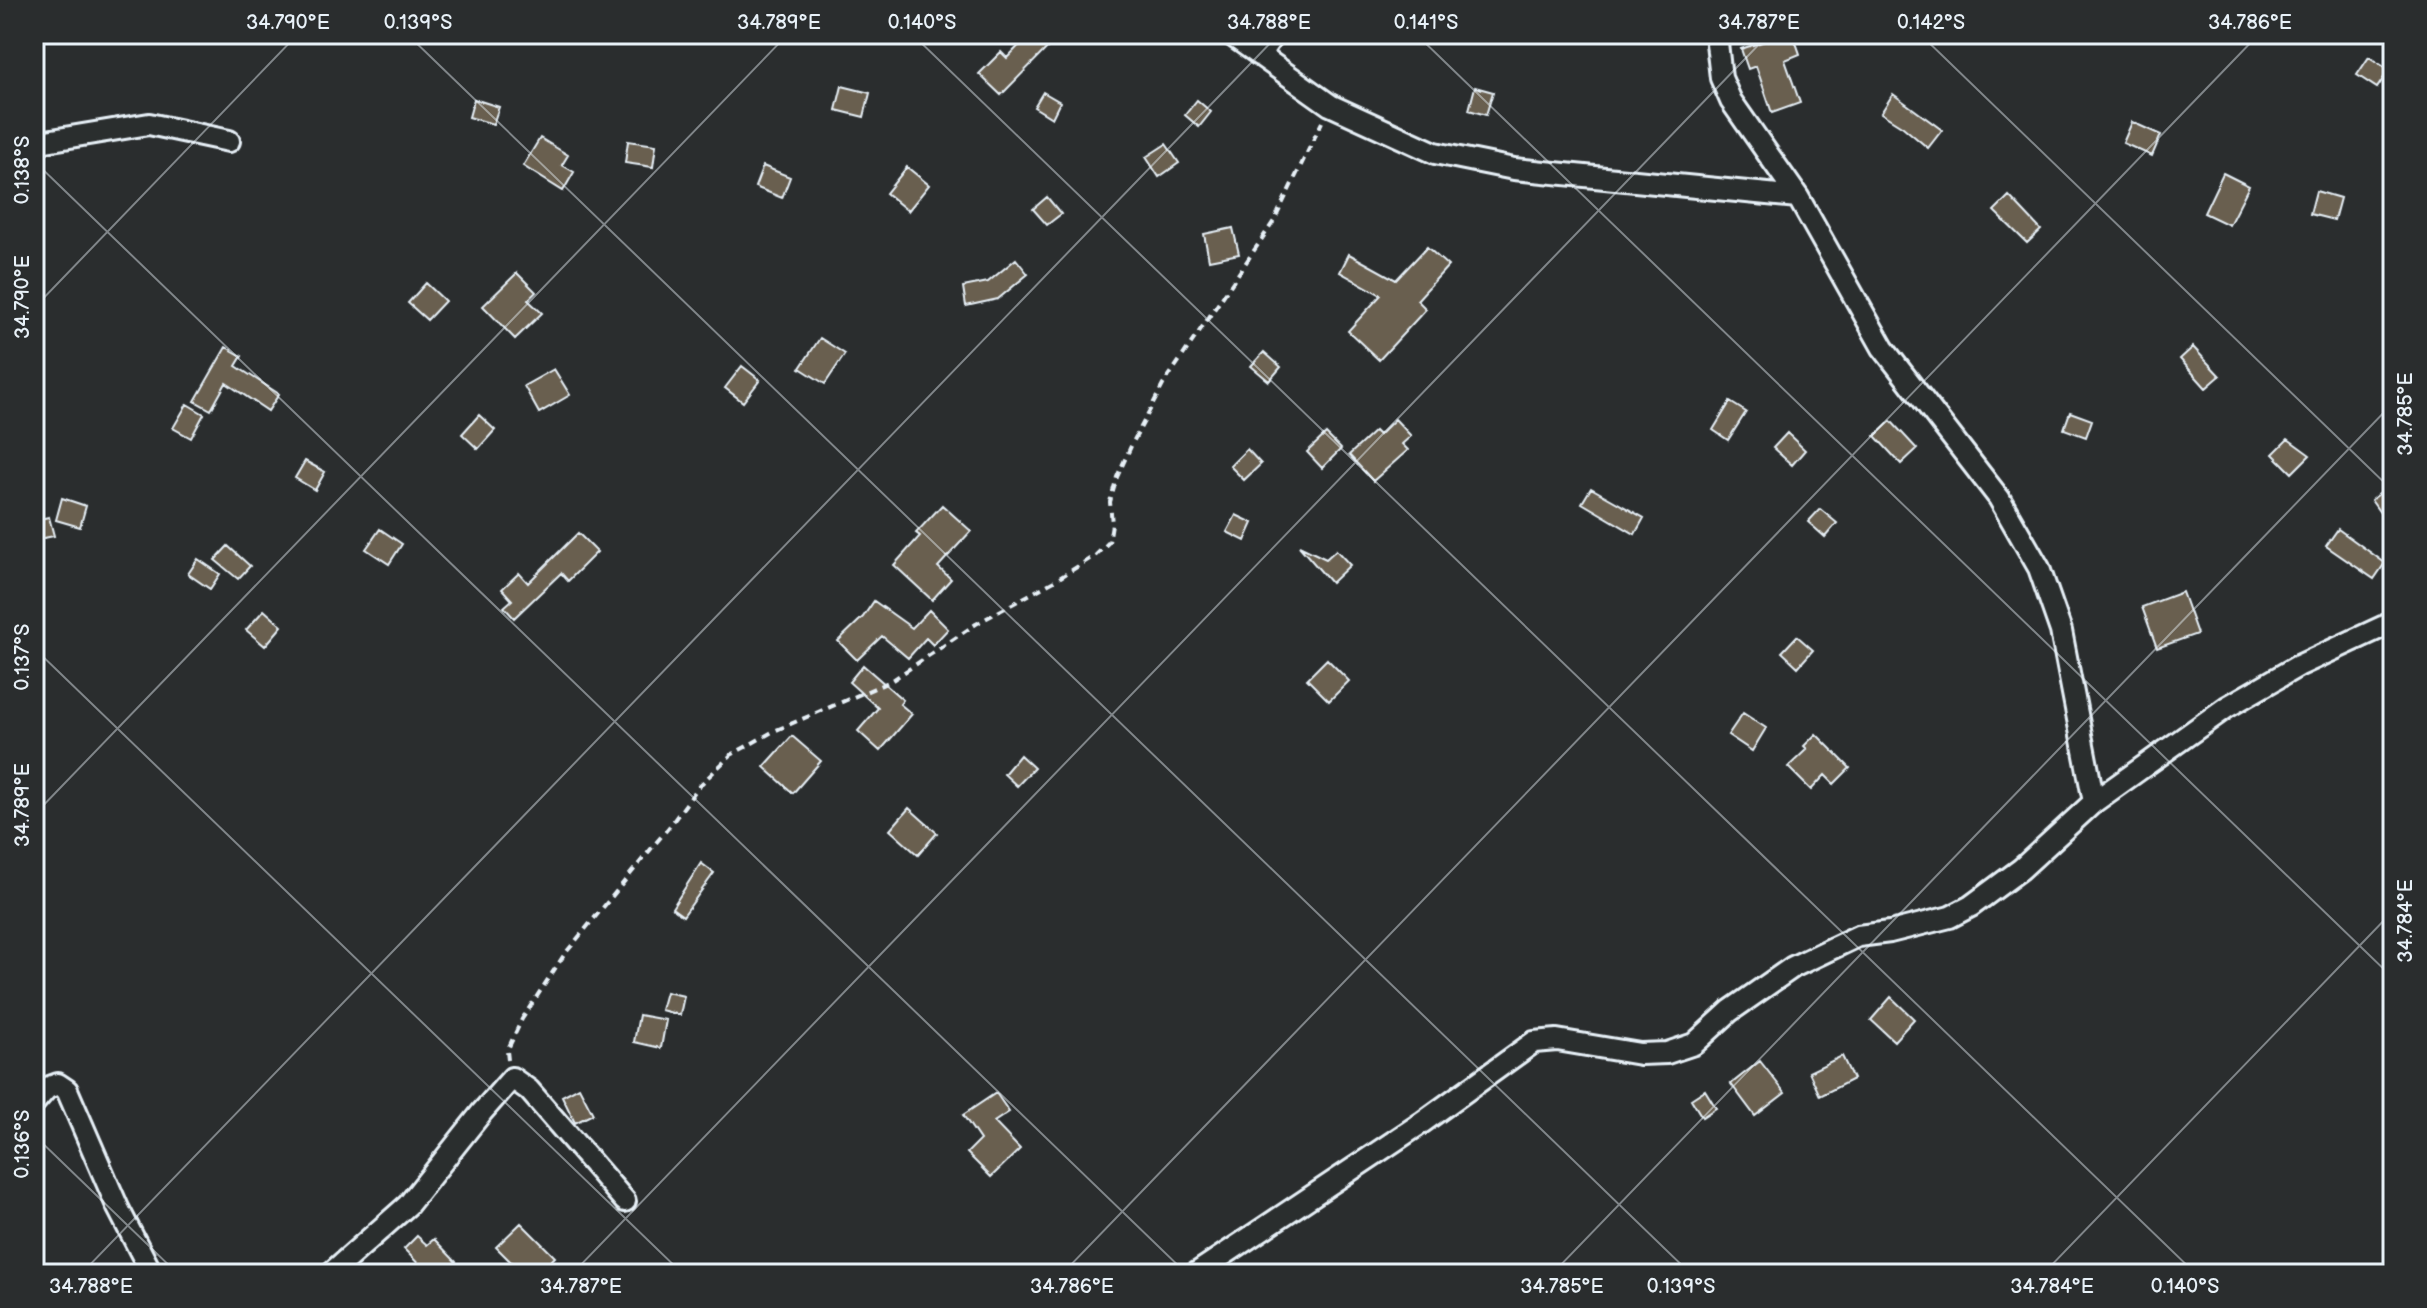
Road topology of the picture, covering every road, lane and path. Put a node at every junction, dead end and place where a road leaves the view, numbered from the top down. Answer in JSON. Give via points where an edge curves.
{"nodes":[{"id":1,"x":1230,"y":34,"type":"edge"},
{"id":2,"x":1274,"y":34,"type":"edge"},
{"id":3,"x":1716,"y":34,"type":"edge"},
{"id":4,"x":1259,"y":55,"type":"junction"},
{"id":5,"x":1330,"y":105,"type":"junction"},
{"id":6,"x":229,"y":141,"type":"dead end"},
{"id":7,"x":34,"y":143,"type":"edge"},
{"id":8,"x":1798,"y":197,"type":"junction"},
{"id":9,"x":2393,"y":622,"type":"edge"},
{"id":10,"x":2094,"y":802,"type":"junction"},
{"id":11,"x":512,"y":1078,"type":"junction"},
{"id":12,"x":34,"y":1103,"type":"edge"},
{"id":13,"x":625,"y":1201,"type":"dead end"},
{"id":14,"x":152,"y":1274,"type":"edge"},
{"id":15,"x":330,"y":1274,"type":"edge"},
{"id":16,"x":1195,"y":1274,"type":"edge"}],
"edges":[{"from":1,"to":4,"type":"street"},
{"from":2,"to":4,"type":"street"},
{"from":3,"to":8,"type":"street","via":[[1721,78],[1731,101]]},
{"from":4,"to":5,"type":"street"},
{"from":5,"to":8,"type":"street","via":[[1435,153],[1487,164]]},
{"from":5,"to":11,"type":"path","via":[[1274,221],[1163,385],[1132,444],[1110,502],[1109,542],[891,681],[731,755],[699,786],[564,955],[507,1051]]},
{"from":6,"to":7,"type":"street","via":[[149,124]]},
{"from":8,"to":10,"type":"street","via":[[1883,348],[1999,498],[2039,568],[2061,631]]},
{"from":9,"to":10,"type":"street","via":[[2298,666],[2227,707]]},
{"from":10,"to":16,"type":"street","via":[[2021,869],[1971,906],[1950,917],[1858,936],[1793,967],[1694,1044],[1640,1054],[1557,1040],[1534,1042]]},
{"from":11,"to":13,"type":"street","via":[[529,1090]]},
{"from":11,"to":15,"type":"street","via":[[408,1205]]},
{"from":12,"to":14,"type":"street","via":[[47,1088],[58,1084],[67,1090]]}]}
